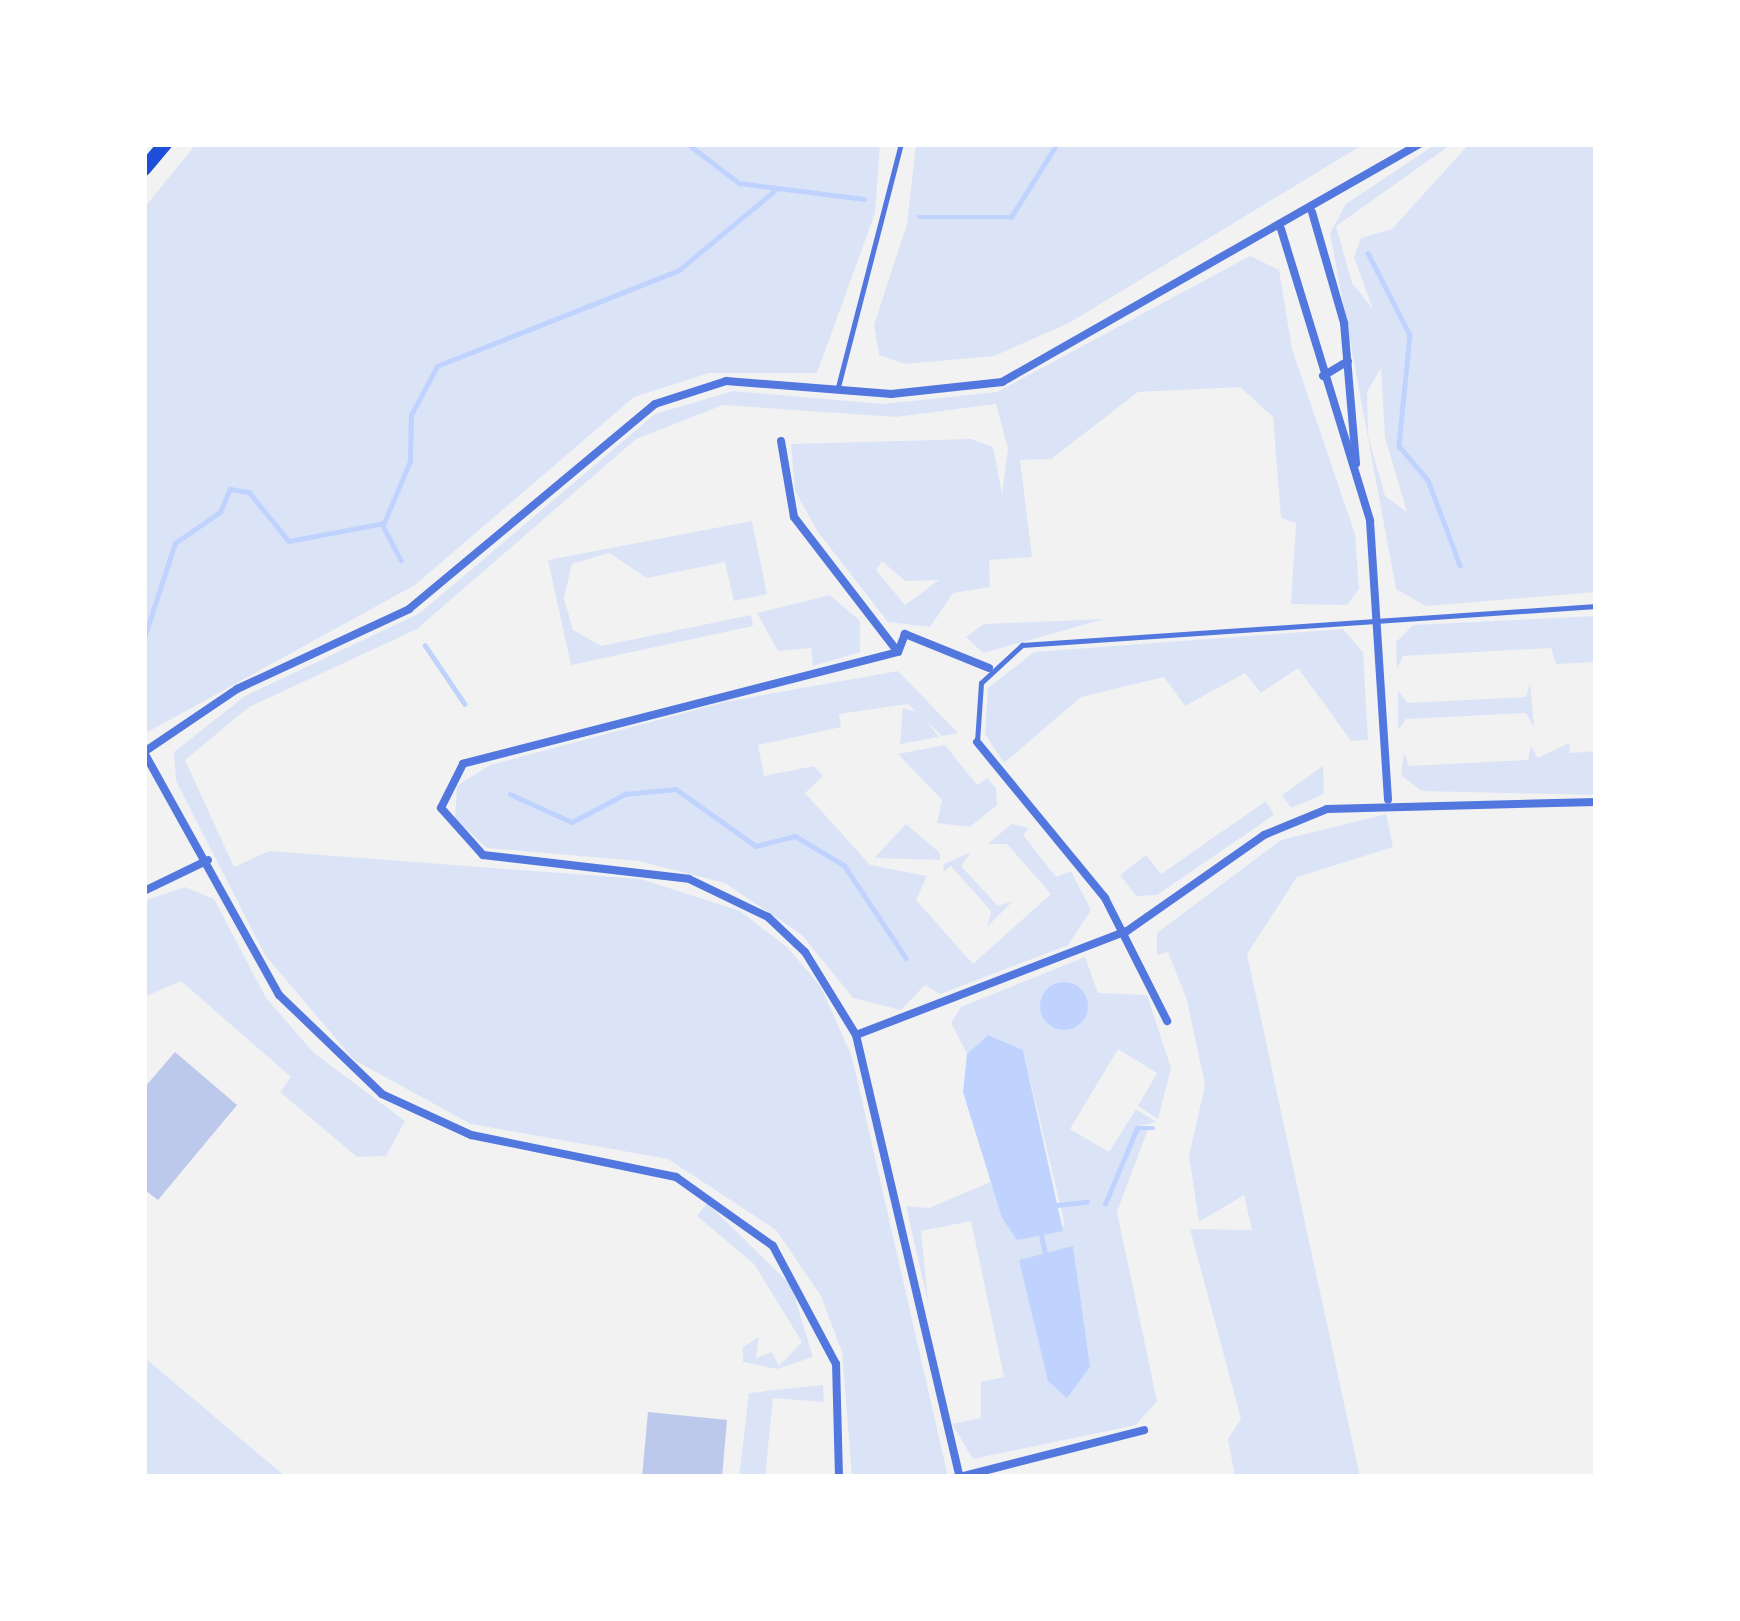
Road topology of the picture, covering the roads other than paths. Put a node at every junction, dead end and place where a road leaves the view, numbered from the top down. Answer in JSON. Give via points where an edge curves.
{"nodes":[{"id":1,"x":165,"y":144,"type":"edge"},
{"id":2,"x":901,"y":144,"type":"edge"},
{"id":3,"x":1420,"y":144,"type":"edge"},
{"id":4,"x":144,"y":169,"type":"edge"},
{"id":5,"x":1312,"y":212,"type":"junction"},
{"id":6,"x":1281,"y":229,"type":"junction"},
{"id":7,"x":1348,"y":361,"type":"junction"},
{"id":8,"x":1324,"y":376,"type":"junction"},
{"id":9,"x":838,"y":392,"type":"junction"},
{"id":10,"x":781,"y":441,"type":"dead end"},
{"id":11,"x":1357,"y":471,"type":"junction"},
{"id":12,"x":1596,"y":606,"type":"edge"},
{"id":13,"x":1380,"y":617,"type":"junction"},
{"id":14,"x":898,"y":652,"type":"junction"},
{"id":15,"x":989,"y":668,"type":"junction"},
{"id":16,"x":977,"y":742,"type":"joint"},
{"id":17,"x":1388,"y":799,"type":"junction"},
{"id":18,"x":1596,"y":802,"type":"edge"},
{"id":19,"x":208,"y":860,"type":"junction"},
{"id":20,"x":144,"y":891,"type":"edge"},
{"id":21,"x":1127,"y":931,"type":"junction"},
{"id":22,"x":1167,"y":1021,"type":"dead end"},
{"id":23,"x":856,"y":1035,"type":"junction"},
{"id":24,"x":1144,"y":1430,"type":"dead end"},
{"id":25,"x":839,"y":1477,"type":"edge"}],
"edges":[{"from":1,"to":4,"type":"highway"},
{"from":2,"to":9,"type":"lane"},
{"from":3,"to":5,"type":"street"},
{"from":5,"to":6,"type":"street"},
{"from":5,"to":7,"type":"street"},
{"from":6,"to":8,"type":"street"},
{"from":6,"to":9,"type":"street","via":[[1035,370],[929,393]]},
{"from":7,"to":8,"type":"street"},
{"from":7,"to":11,"type":"street"},
{"from":8,"to":11,"type":"street"},
{"from":9,"to":19,"type":"street","via":[[726,381],[655,404],[409,609],[237,689],[144,752]]},
{"from":10,"to":14,"type":"street","via":[[794,517]]},
{"from":11,"to":13,"type":"street"},
{"from":12,"to":13,"type":"lane"},
{"from":13,"to":15,"type":"lane","via":[[1048,640]]},
{"from":13,"to":17,"type":"street"},
{"from":14,"to":15,"type":"street","via":[[904,634],[920,636]]},
{"from":14,"to":23,"type":"street","via":[[629,716],[449,775],[448,826],[483,855],[653,871],[768,917],[828,982]]},
{"from":15,"to":16,"type":"lane","via":[[973,706]]},
{"from":16,"to":21,"type":"street"},
{"from":17,"to":18,"type":"street"},
{"from":17,"to":21,"type":"street","via":[[1287,823]]},
{"from":19,"to":20,"type":"street"},
{"from":19,"to":25,"type":"street","via":[[279,995],[382,1094],[471,1136],[654,1169],[753,1226],[810,1297],[836,1364]]},
{"from":21,"to":22,"type":"street"},
{"from":21,"to":23,"type":"street"},
{"from":23,"to":24,"type":"street","via":[[960,1477]]}]}
